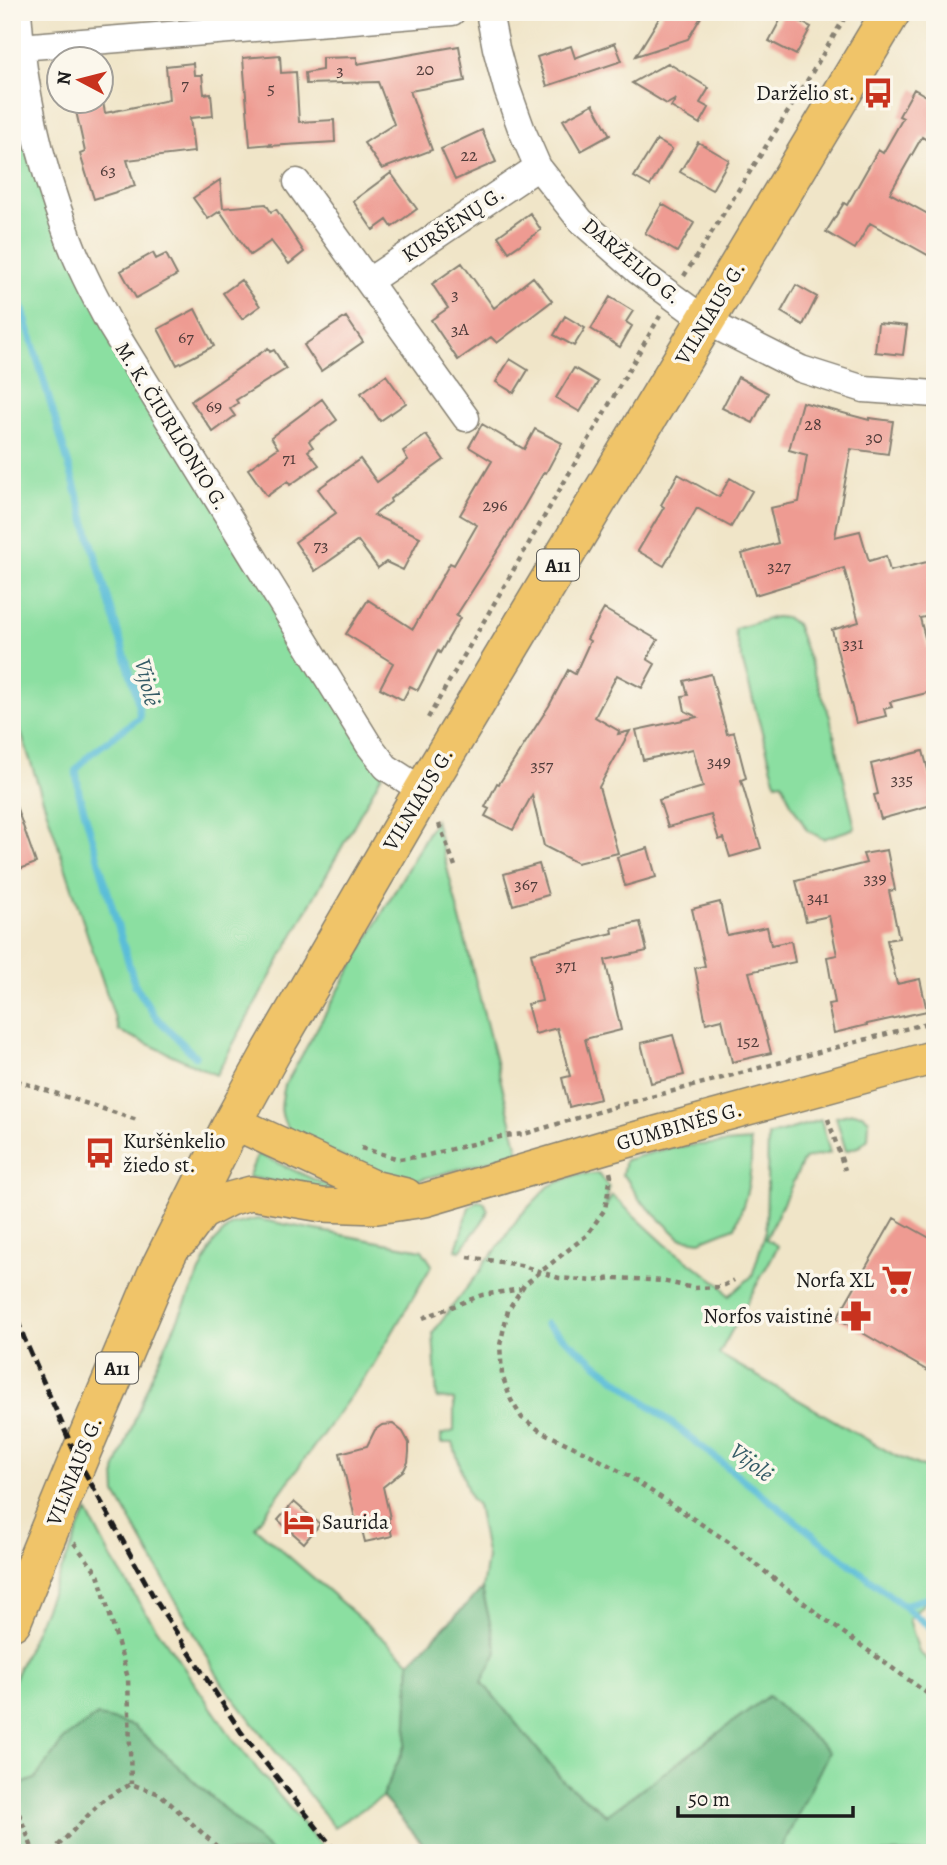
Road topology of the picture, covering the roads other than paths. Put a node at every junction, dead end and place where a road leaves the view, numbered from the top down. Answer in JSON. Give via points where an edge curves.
{"nodes":[{"id":1,"x":18,"y":12,"type":"edge"},
{"id":2,"x":452,"y":12,"type":"edge"},
{"id":3,"x":489,"y":12,"type":"edge"},
{"id":4,"x":891,"y":12,"type":"edge"},
{"id":5,"x":20,"y":47,"type":"junction"},
{"id":6,"x":538,"y":167,"type":"junction"},
{"id":7,"x":297,"y":182,"type":"dead end"},
{"id":8,"x":369,"y":281,"type":"junction"},
{"id":9,"x":706,"y":321,"type":"junction"},
{"id":10,"x":935,"y":394,"type":"edge"},
{"id":11,"x":466,"y":418,"type":"dead end"},
{"id":12,"x":423,"y":791,"type":"junction"},
{"id":13,"x":935,"y":1057,"type":"edge"},
{"id":14,"x":233,"y":1122,"type":"junction"},
{"id":15,"x":425,"y":1200,"type":"junction"},
{"id":16,"x":156,"y":1276,"type":"junction"},
{"id":17,"x":12,"y":1621,"type":"edge"}],
"edges":[{"from":1,"to":5,"type":"street","name":"M. K. ČIURLIONIO G."},
{"from":2,"to":5,"type":"street"},
{"from":3,"to":6,"type":"street","name":"DARŽELIO G.","via":[[507,89]]},
{"from":4,"to":9,"type":"highway","name":"VILNIAUS G.","number":"A11"},
{"from":5,"to":12,"type":"street","name":"M. K. ČIURLIONIO G.","via":[[32,119],[50,184],[80,266],[109,323],[369,745],[386,767]]},
{"from":6,"to":8,"type":"street","name":"KURŠĖNŲ G."},
{"from":6,"to":9,"type":"street","name":"DARŽELIO G.","via":[[581,221]]},
{"from":7,"to":8,"type":"street"},
{"from":8,"to":11,"type":"street"},
{"from":9,"to":10,"type":"street","name":"DARŽELIO G.","via":[[801,369],[863,389]]},
{"from":9,"to":12,"type":"highway","name":"VILNIAUS G.","number":"A11"},
{"from":12,"to":14,"type":"highway","name":"VILNIAUS G.","number":"A11"},
{"from":13,"to":15,"type":"main road","name":"GUMBINĖS G."},
{"from":14,"to":15,"type":"main road","via":[[373,1187]]},
{"from":14,"to":16,"type":"highway","name":"VILNIAUS G.","number":"A11"},
{"from":15,"to":16,"type":"main road","name":"GUMBINĖS G.","via":[[377,1207],[322,1205],[251,1193],[229,1199],[202,1213]]},
{"from":16,"to":17,"type":"highway","name":"VILNIAUS G.","number":"A11"}]}
